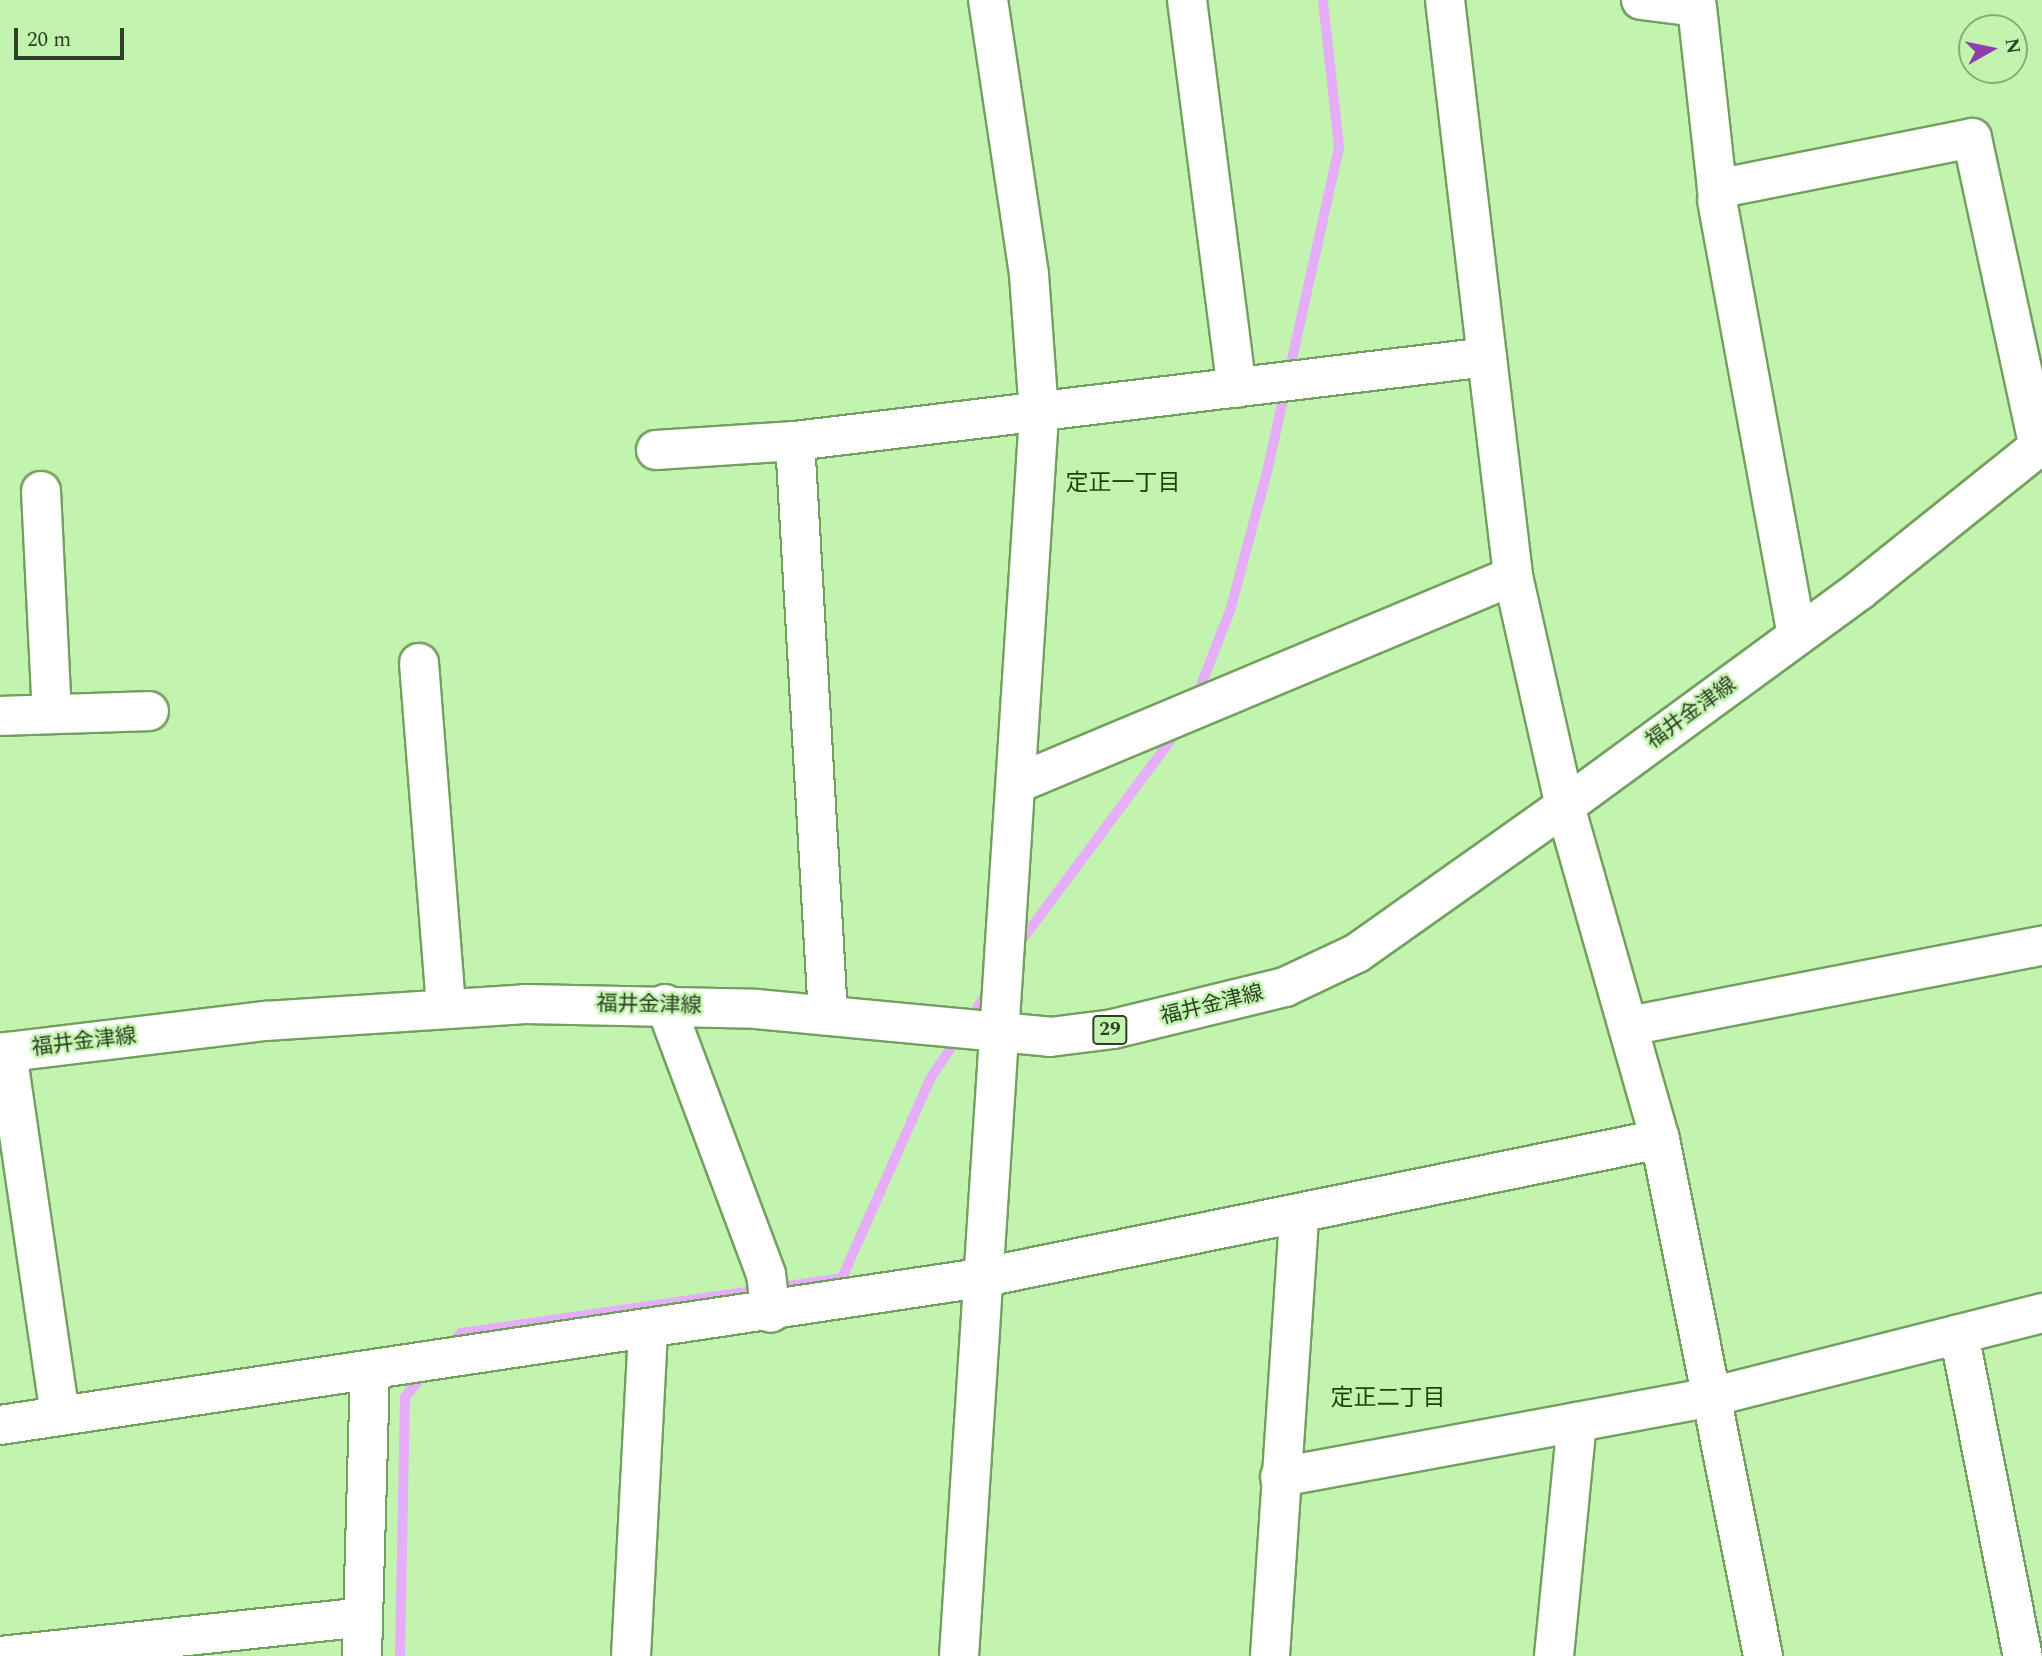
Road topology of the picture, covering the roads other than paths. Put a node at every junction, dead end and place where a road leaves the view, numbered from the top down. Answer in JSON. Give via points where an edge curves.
{"nodes":[{"id":1,"x":988,"y":0,"type":"edge"},
{"id":2,"x":1187,"y":0,"type":"edge"},
{"id":3,"x":1445,"y":0,"type":"edge"},
{"id":4,"x":1641,"y":0,"type":"edge"},
{"id":5,"x":1717,"y":200,"type":"dead end"},
{"id":6,"x":1487,"y":357,"type":"junction"},
{"id":7,"x":1237,"y":388,"type":"junction"},
{"id":8,"x":1039,"y":414,"type":"junction"},
{"id":9,"x":795,"y":441,"type":"junction"},
{"id":10,"x":2041,"y":446,"type":"edge"},
{"id":11,"x":656,"y":450,"type":"dead end"},
{"id":12,"x":41,"y":491,"type":"dead end"},
{"id":13,"x":1513,"y":576,"type":"junction"},
{"id":14,"x":1797,"y":635,"type":"junction"},
{"id":15,"x":419,"y":663,"type":"dead end"},
{"id":16,"x":149,"y":711,"type":"dead end"},
{"id":17,"x":52,"y":715,"type":"junction"},
{"id":18,"x":0,"y":716,"type":"edge"},
{"id":19,"x":1016,"y":784,"type":"junction"},
{"id":20,"x":1565,"y":806,"type":"junction"},
{"id":21,"x":2042,"y":946,"type":"edge"},
{"id":22,"x":665,"y":1004,"type":"junction"},
{"id":23,"x":446,"y":1008,"type":"junction"},
{"id":24,"x":828,"y":1015,"type":"junction"},
{"id":25,"x":1629,"y":1026,"type":"junction"},
{"id":26,"x":1003,"y":1035,"type":"junction"},
{"id":27,"x":3,"y":1052,"type":"edge"},
{"id":28,"x":1660,"y":1139,"type":"junction"},
{"id":29,"x":1298,"y":1216,"type":"junction"},
{"id":30,"x":981,"y":1278,"type":"junction"},
{"id":31,"x":771,"y":1313,"type":"junction"},
{"id":32,"x":2042,"y":1313,"type":"edge"},
{"id":33,"x":648,"y":1330,"type":"junction"},
{"id":34,"x":1959,"y":1334,"type":"junction"},
{"id":35,"x":370,"y":1371,"type":"junction"},
{"id":36,"x":1707,"y":1398,"type":"junction"},
{"id":37,"x":60,"y":1414,"type":"junction"},
{"id":38,"x":1577,"y":1422,"type":"junction"},
{"id":39,"x":0,"y":1425,"type":"edge"},
{"id":40,"x":1280,"y":1476,"type":"junction"},
{"id":41,"x":363,"y":1617,"type":"junction"},
{"id":42,"x":0,"y":1656,"type":"edge"},
{"id":43,"x":362,"y":1656,"type":"edge"},
{"id":44,"x":631,"y":1656,"type":"edge"},
{"id":45,"x":958,"y":1656,"type":"edge"},
{"id":46,"x":1270,"y":1656,"type":"edge"},
{"id":47,"x":1554,"y":1656,"type":"edge"},
{"id":48,"x":1763,"y":1656,"type":"edge"},
{"id":49,"x":2023,"y":1656,"type":"edge"}],
"edges":[{"from":1,"to":8,"type":"street","via":[[1028,274]]},
{"from":2,"to":7,"type":"street"},
{"from":3,"to":6,"type":"street"},
{"from":4,"to":10,"type":"street","via":[[1697,7],[1717,189],[1972,138]]},
{"from":5,"to":14,"type":"street"},
{"from":6,"to":7,"type":"street"},
{"from":6,"to":13,"type":"street"},
{"from":7,"to":8,"type":"street"},
{"from":8,"to":9,"type":"street"},
{"from":8,"to":19,"type":"street"},
{"from":9,"to":11,"type":"street"},
{"from":9,"to":24,"type":"street"},
{"from":10,"to":14,"type":"street","name":"福井金津線","number":"29"},
{"from":12,"to":17,"type":"street"},
{"from":13,"to":19,"type":"street"},
{"from":13,"to":20,"type":"street"},
{"from":14,"to":20,"type":"street","name":"福井金津線","number":"29"},
{"from":15,"to":23,"type":"street"},
{"from":16,"to":17,"type":"street"},
{"from":17,"to":18,"type":"street"},
{"from":19,"to":26,"type":"street"},
{"from":20,"to":25,"type":"street"},
{"from":20,"to":26,"type":"street","name":"福井金津線","number":"29","via":[[1357,953],[1285,987],[1113,1029]]},
{"from":21,"to":25,"type":"street"},
{"from":22,"to":23,"type":"street","name":"福井金津線","number":"29"},
{"from":22,"to":24,"type":"street","name":"福井金津線","number":"29"},
{"from":22,"to":31,"type":"street","via":[[766,1274]]},
{"from":23,"to":27,"type":"street","name":"福井金津線","number":"29"},
{"from":24,"to":26,"type":"street","name":"福井金津線","number":"29"},
{"from":25,"to":28,"type":"street"},
{"from":26,"to":30,"type":"street"},
{"from":27,"to":37,"type":"street"},
{"from":28,"to":29,"type":"street"},
{"from":28,"to":36,"type":"street"},
{"from":29,"to":30,"type":"street"},
{"from":29,"to":40,"type":"street"},
{"from":30,"to":31,"type":"street"},
{"from":30,"to":45,"type":"street"},
{"from":31,"to":33,"type":"street"},
{"from":32,"to":34,"type":"street"},
{"from":33,"to":35,"type":"street"},
{"from":33,"to":44,"type":"street"},
{"from":34,"to":36,"type":"street"},
{"from":34,"to":49,"type":"street"},
{"from":35,"to":37,"type":"street"},
{"from":35,"to":41,"type":"street"},
{"from":36,"to":38,"type":"street"},
{"from":36,"to":48,"type":"street"},
{"from":37,"to":39,"type":"street"},
{"from":38,"to":40,"type":"street"},
{"from":38,"to":47,"type":"street"},
{"from":40,"to":46,"type":"street"},
{"from":41,"to":42,"type":"street"},
{"from":41,"to":43,"type":"street"}]}
